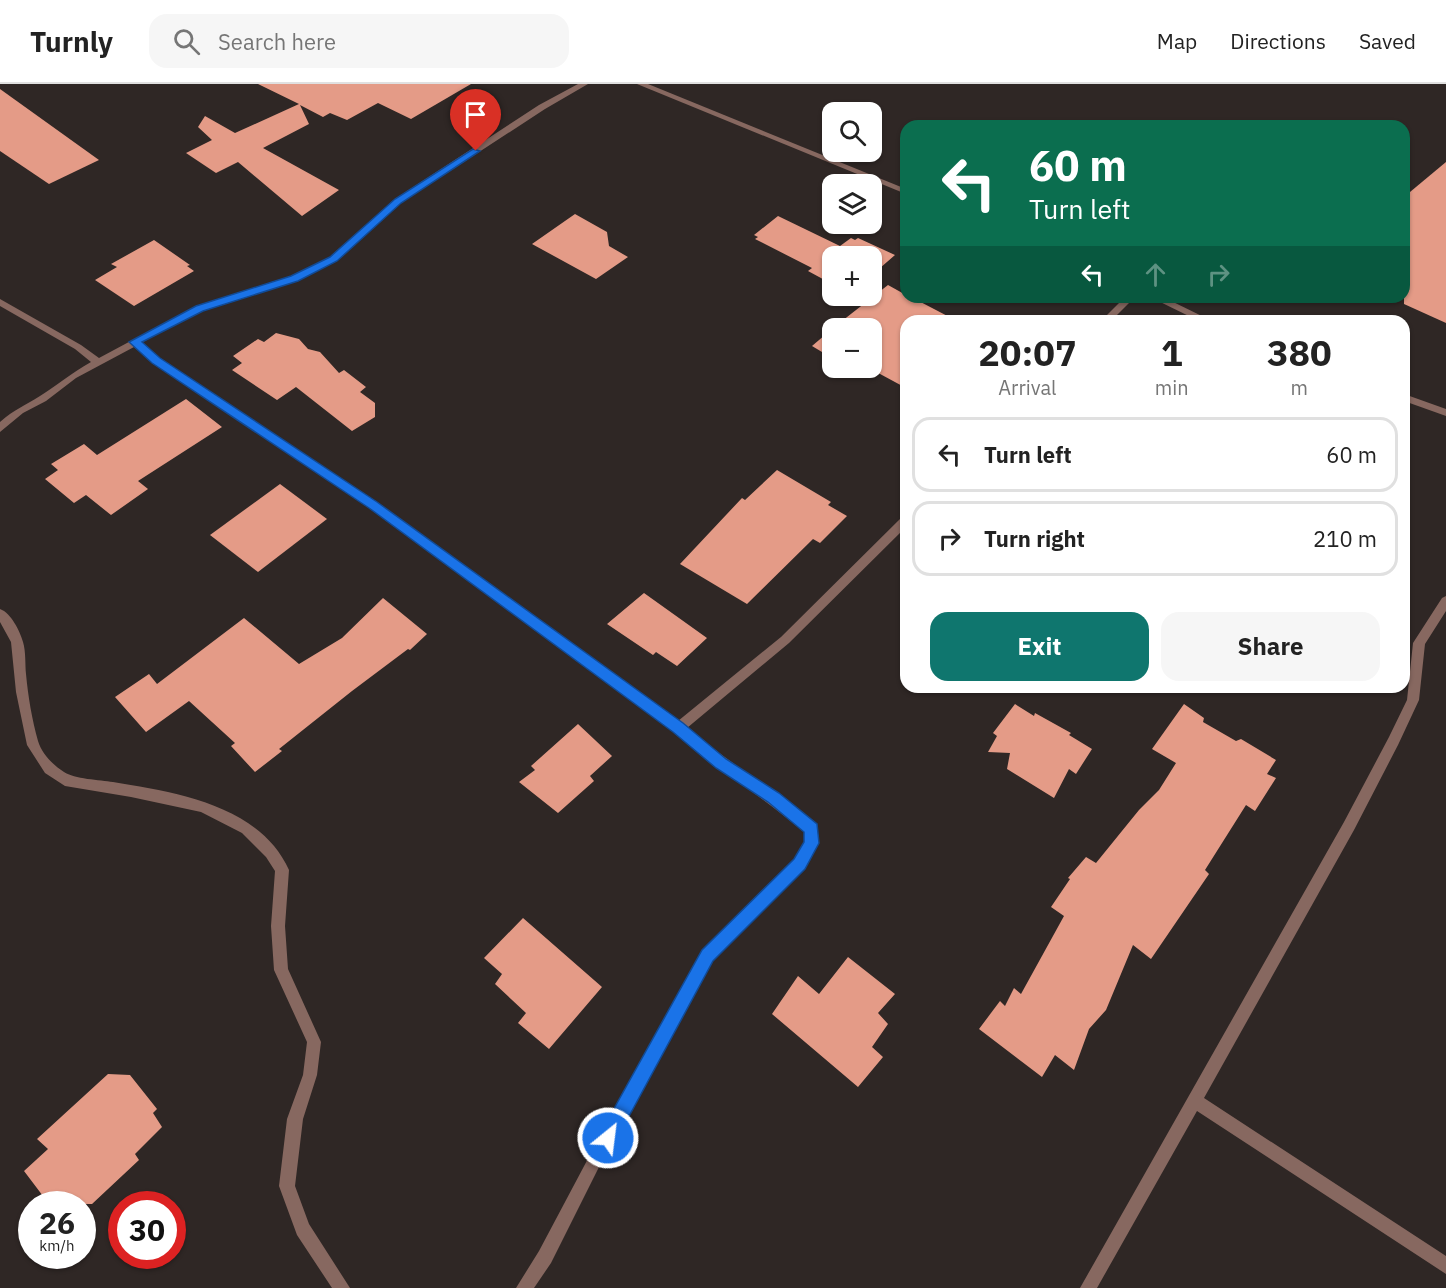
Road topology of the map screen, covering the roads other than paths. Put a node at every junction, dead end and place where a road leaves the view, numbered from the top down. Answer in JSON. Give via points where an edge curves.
{"nodes":[{"id":1,"x":584,"y":84,"type":"edge"},
{"id":2,"x":641,"y":84,"type":"edge"},
{"id":3,"x":900,"y":190,"type":"edge"},
{"id":4,"x":0,"y":302,"type":"edge"},
{"id":5,"x":1124,"y":303,"type":"edge"},
{"id":6,"x":1168,"y":303,"type":"edge"},
{"id":7,"x":1112,"y":315,"type":"edge"},
{"id":8,"x":1194,"y":315,"type":"edge"},
{"id":9,"x":134,"y":342,"type":"junction"},
{"id":10,"x":98,"y":362,"type":"junction"},
{"id":11,"x":1410,"y":399,"type":"edge"},
{"id":12,"x":1446,"y":413,"type":"edge"},
{"id":13,"x":0,"y":428,"type":"edge"},
{"id":14,"x":900,"y":526,"type":"edge"},
{"id":15,"x":1446,"y":601,"type":"edge"},
{"id":16,"x":0,"y":614,"type":"edge"},
{"id":17,"x":678,"y":728,"type":"junction"},
{"id":18,"x":1194,"y":1100,"type":"junction"},
{"id":19,"x":1446,"y":1266,"type":"edge"},
{"id":20,"x":342,"y":1288,"type":"edge"},
{"id":21,"x":524,"y":1288,"type":"edge"},
{"id":22,"x":1088,"y":1288,"type":"edge"}],
"edges":[{"from":1,"to":9,"type":"street","via":[[398,201],[333,259],[295,278],[200,308]]},
{"from":2,"to":3,"type":"street"},
{"from":4,"to":10,"type":"street","via":[[78,346]]},
{"from":5,"to":7,"type":"street"},
{"from":6,"to":8,"type":"street"},
{"from":9,"to":10,"type":"street"},
{"from":9,"to":17,"type":"street","via":[[373,505]]},
{"from":10,"to":13,"type":"street","via":[[19,411]]},
{"from":11,"to":12,"type":"street"},
{"from":14,"to":17,"type":"street","via":[[785,640]]},
{"from":15,"to":18,"type":"street","via":[[1419,643],[1413,700],[1394,741]]},
{"from":16,"to":20,"type":"street","via":[[17,642],[33,745],[49,769],[65,780],[203,807],[247,829],[282,870],[278,926],[281,970],[314,1042],[310,1075],[295,1119],[287,1186],[303,1228]]},
{"from":17,"to":21,"type":"street","via":[[812,829],[811,843],[800,864],[708,955],[545,1257]]},
{"from":18,"to":19,"type":"street"},
{"from":18,"to":22,"type":"street"}]}
